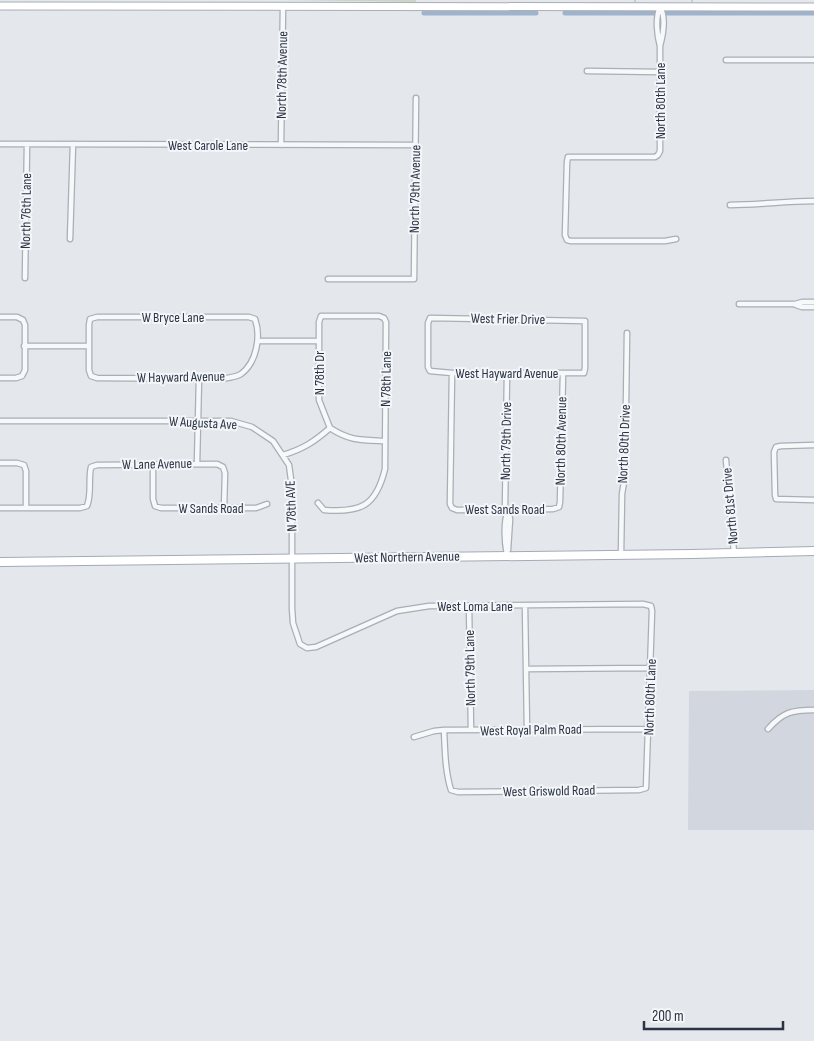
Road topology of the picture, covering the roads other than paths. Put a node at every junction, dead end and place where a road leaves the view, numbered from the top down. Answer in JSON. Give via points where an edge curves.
{"nodes":[{"id":1,"x":145,"y":3,"type":"edge"},
{"id":2,"x":424,"y":3,"type":"edge"},
{"id":3,"x":527,"y":3,"type":"edge"},
{"id":4,"x":613,"y":3,"type":"edge"},
{"id":5,"x":727,"y":4,"type":"edge"},
{"id":6,"x":0,"y":6,"type":"edge"},
{"id":7,"x":283,"y":6,"type":"junction"},
{"id":8,"x":814,"y":7,"type":"edge"},
{"id":9,"x":660,"y":12,"type":"junction"},
{"id":10,"x":726,"y":60,"type":"dead end"},
{"id":11,"x":814,"y":60,"type":"edge"},
{"id":12,"x":587,"y":71,"type":"dead end"},
{"id":13,"x":660,"y":72,"type":"junction"},
{"id":14,"x":416,"y":98,"type":"dead end"},
{"id":15,"x":0,"y":144,"type":"edge"},
{"id":16,"x":27,"y":144,"type":"junction"},
{"id":17,"x":73,"y":144,"type":"junction"},
{"id":18,"x":281,"y":145,"type":"junction"},
{"id":19,"x":415,"y":145,"type":"junction"},
{"id":20,"x":814,"y":201,"type":"edge"},
{"id":21,"x":730,"y":205,"type":"dead end"},
{"id":22,"x":70,"y":239,"type":"dead end"},
{"id":23,"x":676,"y":239,"type":"dead end"},
{"id":24,"x":25,"y":278,"type":"dead end"},
{"id":25,"x":328,"y":279,"type":"dead end"},
{"id":26,"x":814,"y":302,"type":"edge"},
{"id":27,"x":739,"y":304,"type":"dead end"},
{"id":28,"x":795,"y":304,"type":"junction"},
{"id":29,"x":814,"y":307,"type":"edge"},
{"id":30,"x":321,"y":316,"type":"joint"},
{"id":31,"x":0,"y":317,"type":"edge"},
{"id":32,"x":255,"y":319,"type":"joint"},
{"id":33,"x":627,"y":333,"type":"dead end"},
{"id":34,"x":258,"y":341,"type":"junction"},
{"id":35,"x":319,"y":342,"type":"junction"},
{"id":36,"x":24,"y":346,"type":"junction"},
{"id":37,"x":89,"y":346,"type":"junction"},
{"id":38,"x":430,"y":371,"type":"joint"},
{"id":39,"x":452,"y":373,"type":"junction"},
{"id":40,"x":507,"y":373,"type":"junction"},
{"id":41,"x":584,"y":373,"type":"joint"},
{"id":42,"x":563,"y":374,"type":"junction"},
{"id":43,"x":0,"y":378,"type":"edge"},
{"id":44,"x":199,"y":378,"type":"junction"},
{"id":45,"x":0,"y":421,"type":"edge"},
{"id":46,"x":198,"y":421,"type":"junction"},
{"id":47,"x":330,"y":428,"type":"junction"},
{"id":48,"x":385,"y":441,"type":"junction"},
{"id":49,"x":814,"y":445,"type":"edge"},
{"id":50,"x":283,"y":455,"type":"junction"},
{"id":51,"x":726,"y":460,"type":"dead end"},
{"id":52,"x":0,"y":463,"type":"edge"},
{"id":53,"x":197,"y":464,"type":"junction"},
{"id":54,"x":153,"y":465,"type":"junction"},
{"id":55,"x":814,"y":500,"type":"edge"},
{"id":56,"x":267,"y":504,"type":"dead end"},
{"id":57,"x":318,"y":504,"type":"dead end"},
{"id":58,"x":559,"y":507,"type":"joint"},
{"id":59,"x":0,"y":508,"type":"edge"},
{"id":60,"x":26,"y":508,"type":"junction"},
{"id":61,"x":224,"y":508,"type":"junction"},
{"id":62,"x":506,"y":509,"type":"junction"},
{"id":63,"x":814,"y":551,"type":"edge"},
{"id":64,"x":734,"y":553,"type":"junction"},
{"id":65,"x":621,"y":554,"type":"junction"},
{"id":66,"x":507,"y":556,"type":"junction"},
{"id":67,"x":292,"y":559,"type":"junction"},
{"id":68,"x":0,"y":562,"type":"edge"},
{"id":69,"x":469,"y":606,"type":"junction"},
{"id":70,"x":525,"y":606,"type":"junction"},
{"id":71,"x":651,"y":606,"type":"joint"},
{"id":72,"x":651,"y":668,"type":"junction"},
{"id":73,"x":526,"y":669,"type":"junction"},
{"id":74,"x":814,"y":710,"type":"edge"},
{"id":75,"x":649,"y":729,"type":"junction"},
{"id":76,"x":444,"y":730,"type":"junction"},
{"id":77,"x":471,"y":730,"type":"junction"},
{"id":78,"x":527,"y":730,"type":"junction"},
{"id":79,"x":768,"y":730,"type":"dead end"},
{"id":80,"x":414,"y":737,"type":"dead end"},
{"id":81,"x":646,"y":788,"type":"joint"}],
"edges":[{"from":1,"to":6,"type":"street"},
{"from":1,"to":7,"type":"street"},
{"from":2,"to":3,"type":"street"},
{"from":2,"to":7,"type":"street"},
{"from":3,"to":4,"type":"street"},
{"from":4,"to":9,"type":"street"},
{"from":5,"to":8,"type":"street"},
{"from":5,"to":9,"type":"street"},
{"from":7,"to":18,"type":"street","name":"North 78th Avenue"},
{"from":9,"to":13,"type":"street","name":"North 80th Lane"},
{"from":10,"to":11,"type":"street"},
{"from":12,"to":13,"type":"street"},
{"from":13,"to":23,"type":"street","name":"North 80th Lane","via":[[658,155],[568,157],[565,226],[567,240],[571,241]]},
{"from":14,"to":19,"type":"street","name":"North 79th Avenue"},
{"from":15,"to":16,"type":"street","name":"West Carole Lane"},
{"from":16,"to":17,"type":"street","name":"West Carole Lane"},
{"from":16,"to":24,"type":"street","name":"North 76th Lane"},
{"from":17,"to":18,"type":"street","name":"West Carole Lane"},
{"from":17,"to":22,"type":"street"},
{"from":18,"to":19,"type":"street","name":"West Carole Lane"},
{"from":19,"to":25,"type":"street","name":"North 79th Avenue","via":[[414,279]]},
{"from":20,"to":21,"type":"street"},
{"from":26,"to":28,"type":"street"},
{"from":27,"to":28,"type":"street"},
{"from":28,"to":29,"type":"street"},
{"from":30,"to":35,"type":"street","name":"N 78th Dr"},
{"from":30,"to":48,"type":"street","name":"N 78th Lane","via":[[384,318]]},
{"from":31,"to":36,"type":"street","via":[[23,320]]},
{"from":32,"to":34,"type":"street","name":"W Hayward Avenue"},
{"from":32,"to":37,"type":"street","name":"W Bryce Lane","via":[[97,317],[90,319]]},
{"from":33,"to":65,"type":"street","name":"North 80th Drive"},
{"from":34,"to":35,"type":"street"},
{"from":34,"to":44,"type":"street","name":"W Hayward Avenue","via":[[254,356],[240,375],[222,379]]},
{"from":35,"to":47,"type":"street","name":"N 78th Dr","via":[[319,400]]},
{"from":36,"to":37,"type":"street"},
{"from":36,"to":43,"type":"street","via":[[25,370],[22,376]]},
{"from":37,"to":44,"type":"street","name":"W Hayward Avenue","via":[[89,370],[96,378]]},
{"from":38,"to":39,"type":"street","name":"West Hayward Avenue"},
{"from":38,"to":41,"type":"street","name":"West Frier Drive","via":[[430,318],[585,321]]},
{"from":39,"to":40,"type":"street","name":"West Hayward Avenue"},
{"from":39,"to":62,"type":"street","name":"West Sands Road","via":[[450,504],[452,508]]},
{"from":40,"to":42,"type":"street","name":"West Hayward Avenue"},
{"from":40,"to":62,"type":"street","name":"North 79th Drive"},
{"from":41,"to":42,"type":"street","name":"West Hayward Avenue"},
{"from":42,"to":58,"type":"street","name":"North 80th Avenue"},
{"from":44,"to":46,"type":"street"},
{"from":45,"to":46,"type":"street","name":"W Augusta Ave"},
{"from":46,"to":50,"type":"street","name":"W Augusta Ave","via":[[231,422],[252,427],[272,441]]},
{"from":46,"to":53,"type":"street"},
{"from":47,"to":48,"type":"street","via":[[344,437]]},
{"from":47,"to":50,"type":"street","via":[[303,449]]},
{"from":48,"to":57,"type":"street","via":[[385,469],[374,498],[360,508],[340,511],[324,510]]},
{"from":49,"to":55,"type":"street","via":[[776,447],[774,452],[776,499]]},
{"from":50,"to":67,"type":"street","name":"N 78th AVE","via":[[289,465],[292,487]]},
{"from":51,"to":64,"type":"street","name":"North 81st Drive"},
{"from":52,"to":60,"type":"street","via":[[24,465]]},
{"from":53,"to":54,"type":"street","name":"W Lane Avenue"},
{"from":53,"to":61,"type":"street","name":"W Lane Avenue","via":[[223,467]]},
{"from":54,"to":60,"type":"street","name":"W Lane Avenue","via":[[91,467],[87,506]]},
{"from":54,"to":61,"type":"street","name":"W Sands Road","via":[[155,506]]},
{"from":56,"to":61,"type":"street","name":"W Sands Road","via":[[256,508]]},
{"from":58,"to":62,"type":"street","name":"West Sands Road"},
{"from":59,"to":60,"type":"street"},
{"from":62,"to":66,"type":"street","name":"North 79th Drive"},
{"from":63,"to":64,"type":"main road","name":"West Northern Avenue"},
{"from":64,"to":65,"type":"main road","name":"West Northern Avenue"},
{"from":65,"to":66,"type":"main road","name":"West Northern Avenue"},
{"from":66,"to":67,"type":"main road","name":"West Northern Avenue"},
{"from":67,"to":68,"type":"main road","name":"West Northern Avenue"},
{"from":67,"to":69,"type":"street","name":"West Loma Lane","via":[[293,623],[300,644],[307,648],[397,611],[429,606]]},
{"from":69,"to":70,"type":"street","name":"West Loma Lane"},
{"from":69,"to":77,"type":"street","name":"North 79th Lane"},
{"from":70,"to":71,"type":"street","name":"West Loma Lane"},
{"from":70,"to":73,"type":"street"},
{"from":71,"to":72,"type":"street","name":"North 80th Lane"},
{"from":72,"to":73,"type":"street"},
{"from":72,"to":75,"type":"street","name":"North 80th Lane"},
{"from":73,"to":78,"type":"street"},
{"from":74,"to":79,"type":"street","via":[[790,712]]},
{"from":75,"to":78,"type":"street","name":"West Royal Palm Road"},
{"from":75,"to":81,"type":"street","name":"North 80th Lane"},
{"from":76,"to":77,"type":"street","name":"West Royal Palm Road"},
{"from":76,"to":80,"type":"street","name":"West Royal Palm Road"},
{"from":76,"to":81,"type":"street","name":"West Griswold Road","via":[[452,790],[458,792]]},
{"from":77,"to":78,"type":"street","name":"West Royal Palm Road"}]}
